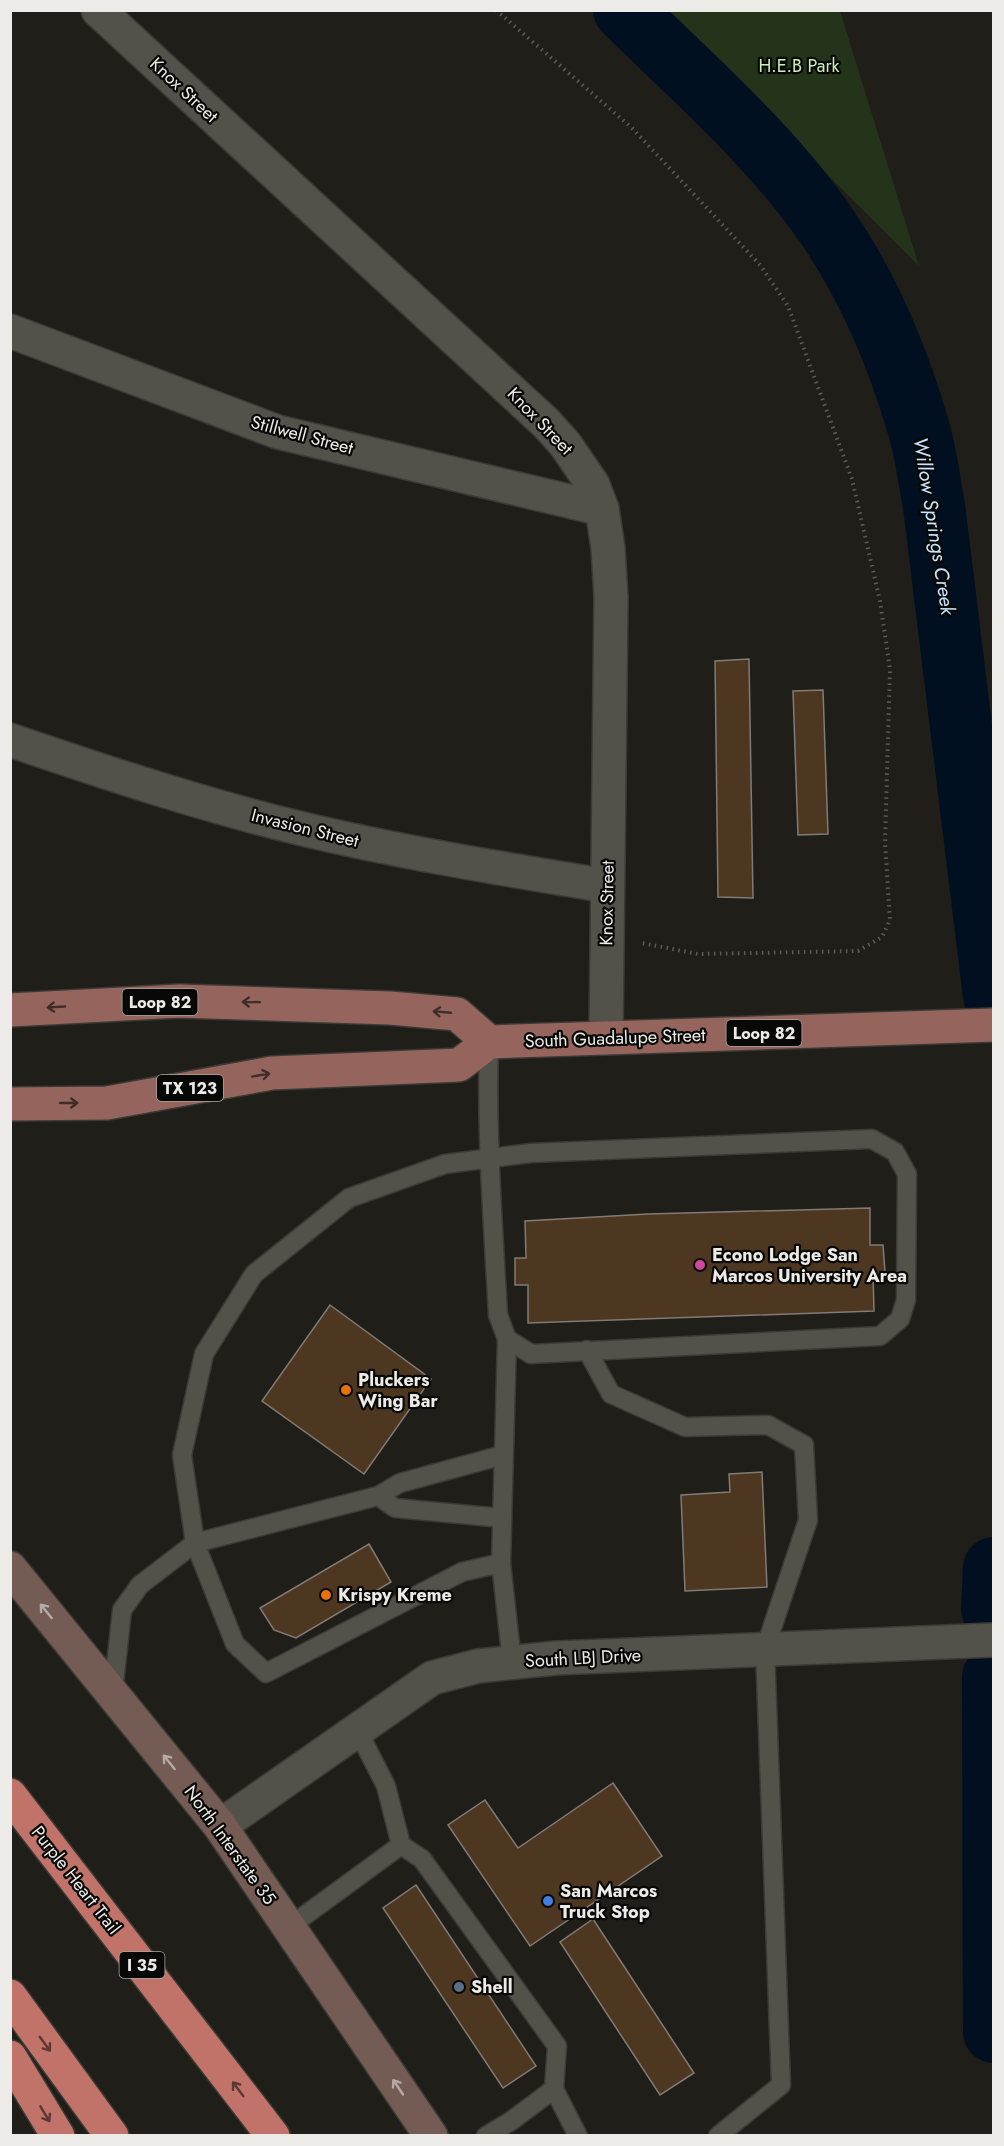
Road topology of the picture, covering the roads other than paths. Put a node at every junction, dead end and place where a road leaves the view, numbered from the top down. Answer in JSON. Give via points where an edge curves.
{"nodes":[{"id":1,"x":98,"y":10,"type":"edge"},
{"id":2,"x":10,"y":331,"type":"edge"},
{"id":3,"x":602,"y":509,"type":"junction"},
{"id":4,"x":10,"y":740,"type":"edge"},
{"id":5,"x":607,"y":886,"type":"junction"},
{"id":6,"x":10,"y":1010,"type":"edge"},
{"id":7,"x":993,"y":1025,"type":"edge"},
{"id":8,"x":606,"y":1038,"type":"junction"},
{"id":9,"x":489,"y":1042,"type":"junction"},
{"id":10,"x":10,"y":1104,"type":"edge"},
{"id":11,"x":489,"y":1158,"type":"junction"},
{"id":12,"x":507,"y":1339,"type":"junction"},
{"id":13,"x":587,"y":1350,"type":"junction"},
{"id":14,"x":503,"y":1455,"type":"junction"},
{"id":15,"x":378,"y":1496,"type":"junction"},
{"id":16,"x":502,"y":1518,"type":"junction"},
{"id":17,"x":195,"y":1544,"type":"junction"},
{"id":18,"x":501,"y":1563,"type":"junction"},
{"id":19,"x":10,"y":1568,"type":"edge"},
{"id":20,"x":993,"y":1640,"type":"edge"},
{"id":21,"x":765,"y":1649,"type":"junction"},
{"id":22,"x":512,"y":1662,"type":"junction"},
{"id":23,"x":112,"y":1692,"type":"junction"},
{"id":24,"x":358,"y":1731,"type":"junction"},
{"id":25,"x":10,"y":1795,"type":"edge"},
{"id":26,"x":220,"y":1826,"type":"junction"},
{"id":27,"x":401,"y":1845,"type":"junction"},
{"id":28,"x":289,"y":1927,"type":"junction"},
{"id":29,"x":10,"y":1996,"type":"edge"},
{"id":30,"x":10,"y":2057,"type":"edge"},
{"id":31,"x":554,"y":2089,"type":"junction"},
{"id":32,"x":58,"y":2136,"type":"edge"},
{"id":33,"x":112,"y":2136,"type":"edge"},
{"id":34,"x":273,"y":2136,"type":"edge"},
{"id":35,"x":431,"y":2136,"type":"edge"},
{"id":36,"x":486,"y":2136,"type":"edge"},
{"id":37,"x":578,"y":2136,"type":"edge"},
{"id":38,"x":718,"y":2136,"type":"edge"}],
"edges":[{"from":1,"to":3,"type":"street","name":"Knox Street","via":[[546,423],[581,466]]},
{"from":2,"to":3,"type":"street","name":"Stillwell Street","via":[[278,432]]},
{"from":3,"to":5,"type":"street","name":"Knox Street","via":[[611,597]]},
{"from":4,"to":5,"type":"street","name":"Invasion Street","via":[[150,788],[302,829]]},
{"from":5,"to":8,"type":"street","name":"Knox Street"},
{"from":9,"to":6,"type":"main road","number":"Loop 82","one_way":true,"via":[[457,1014],[390,1008],[180,1001]]},
{"from":7,"to":8,"type":"main road","name":"South Guadalupe Street","number":"Loop 82"},
{"from":8,"to":9,"type":"main road","name":"South Guadalupe Street","number":"Loop 82"},
{"from":10,"to":9,"type":"main road","number":"TX 123","one_way":true,"via":[[107,1103],[272,1073],[459,1065]]},
{"from":9,"to":11,"type":"lane"},
{"from":11,"to":12,"type":"lane","via":[[498,1315]]},
{"from":11,"to":13,"type":"lane","via":[[872,1139],[895,1152],[907,1174],[906,1300],[900,1319],[880,1336]]},
{"from":11,"to":17,"type":"lane","via":[[445,1164],[349,1198],[254,1274],[204,1354],[182,1455]]},
{"from":12,"to":13,"type":"lane","via":[[531,1354]]},
{"from":12,"to":14,"type":"lane"},
{"from":13,"to":21,"type":"lane","via":[[611,1395],[685,1427],[768,1425],[804,1445],[808,1520]]},
{"from":14,"to":15,"type":"lane","via":[[400,1482]]},
{"from":14,"to":16,"type":"lane"},
{"from":15,"to":16,"type":"lane","via":[[395,1509]]},
{"from":15,"to":17,"type":"lane"},
{"from":16,"to":18,"type":"lane"},
{"from":17,"to":18,"type":"lane","via":[[235,1644],[266,1673],[462,1572]]},
{"from":17,"to":23,"type":"lane","via":[[140,1585],[122,1610]]},
{"from":18,"to":22,"type":"lane"},
{"from":23,"to":19,"type":"main road","name":"North Interstate 35","one_way":true},
{"from":20,"to":21,"type":"street","name":"South LBJ Drive"},
{"from":21,"to":22,"type":"street","name":"South LBJ Drive"},
{"from":21,"to":38,"type":"lane","via":[[781,2085]]},
{"from":22,"to":24,"type":"street","name":"South LBJ Drive","via":[[432,1678]]},
{"from":26,"to":23,"type":"main road","name":"North Interstate 35","one_way":true},
{"from":24,"to":26,"type":"street","name":"South LBJ Drive"},
{"from":24,"to":27,"type":"lane","via":[[386,1786]]},
{"from":34,"to":25,"type":"highway","name":"Purple Heart Trail","number":"I 35","one_way":true},
{"from":26,"to":28,"type":"main road","name":"North Interstate 35"},
{"from":27,"to":28,"type":"lane"},
{"from":27,"to":31,"type":"lane","via":[[422,1859],[557,2046]]},
{"from":35,"to":28,"type":"main road","name":"North Interstate 35","one_way":true},
{"from":29,"to":33,"type":"highway","one_way":true},
{"from":30,"to":32,"type":"highway","one_way":true},
{"from":31,"to":36,"type":"lane"},
{"from":31,"to":37,"type":"lane"}]}
